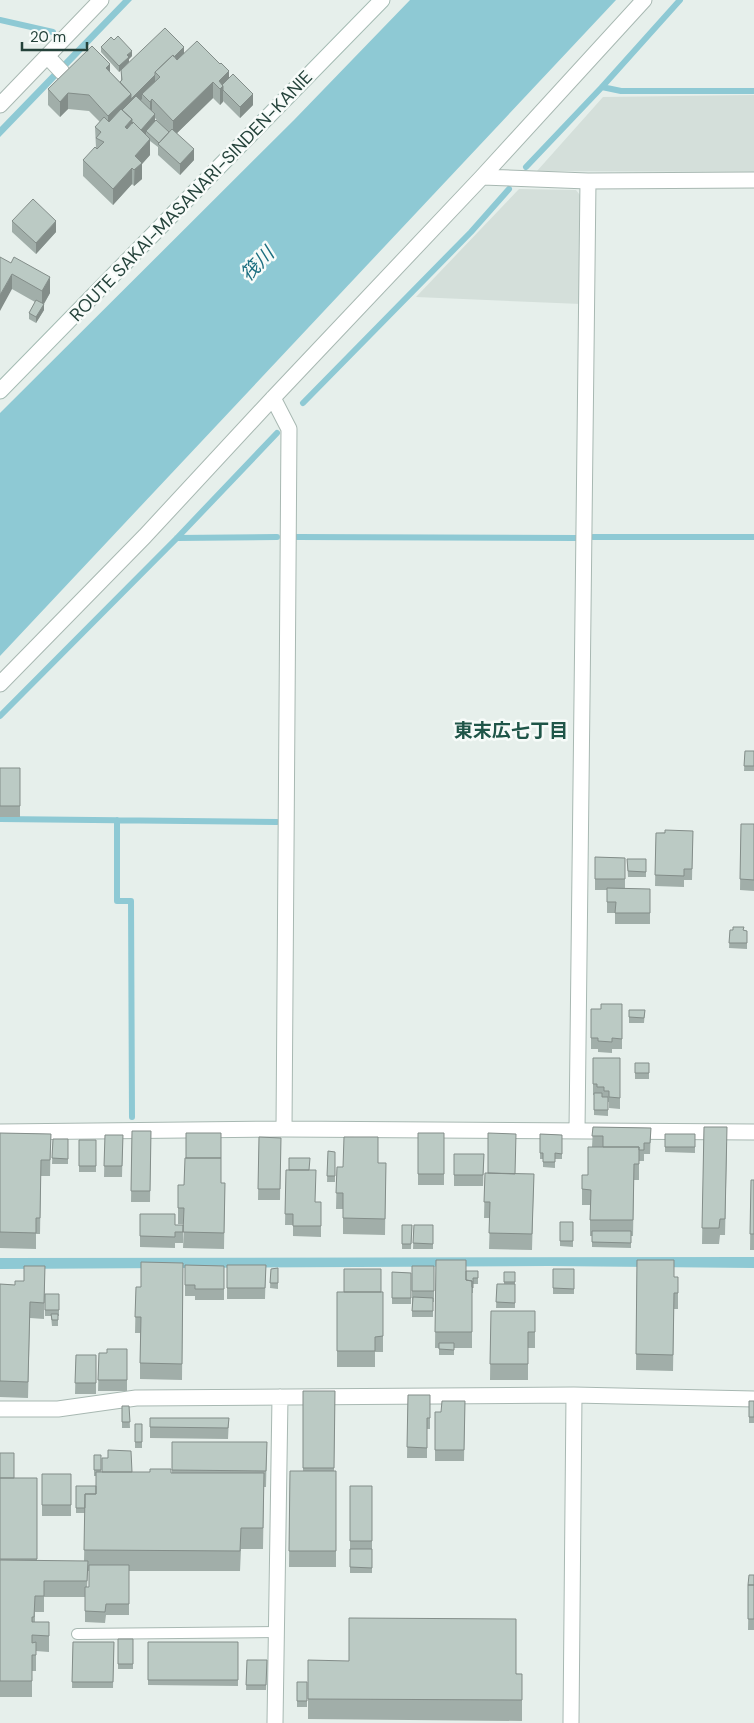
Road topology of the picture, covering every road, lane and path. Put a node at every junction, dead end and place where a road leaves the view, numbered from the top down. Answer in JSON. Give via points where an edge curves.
{"nodes":[{"id":1,"x":101,"y":0,"type":"edge"},
{"id":2,"x":382,"y":0,"type":"edge"},
{"id":3,"x":644,"y":0,"type":"edge"},
{"id":4,"x":0,"y":105,"type":"edge"},
{"id":5,"x":482,"y":177,"type":"junction"},
{"id":6,"x":754,"y":180,"type":"edge"},
{"id":7,"x":588,"y":181,"type":"junction"},
{"id":8,"x":0,"y":391,"type":"edge"},
{"id":9,"x":273,"y":398,"type":"junction"},
{"id":10,"x":0,"y":684,"type":"edge"},
{"id":11,"x":284,"y":1129,"type":"junction"},
{"id":12,"x":576,"y":1130,"type":"junction"},
{"id":13,"x":0,"y":1132,"type":"edge"},
{"id":14,"x":754,"y":1132,"type":"edge"},
{"id":15,"x":574,"y":1395,"type":"junction"},
{"id":16,"x":280,"y":1397,"type":"junction"},
{"id":17,"x":754,"y":1399,"type":"edge"},
{"id":18,"x":0,"y":1409,"type":"edge"},
{"id":19,"x":277,"y":1632,"type":"junction"},
{"id":20,"x":77,"y":1634,"type":"dead end"},
{"id":21,"x":275,"y":1723,"type":"edge"},
{"id":22,"x":571,"y":1723,"type":"edge"}],
"edges":[{"from":1,"to":4,"type":"street","via":[[54,63]]},
{"from":2,"to":8,"type":"street","name":"ROUTE SAKAI-MASANARI-SINDEN-KANIE"},
{"from":3,"to":5,"type":"street"},
{"from":5,"to":7,"type":"street"},
{"from":5,"to":9,"type":"street"},
{"from":6,"to":7,"type":"street"},
{"from":7,"to":12,"type":"street"},
{"from":9,"to":10,"type":"street","via":[[145,536]]},
{"from":9,"to":11,"type":"street","via":[[289,429]]},
{"from":11,"to":12,"type":"street"},
{"from":11,"to":13,"type":"street"},
{"from":12,"to":14,"type":"street"},
{"from":15,"to":16,"type":"street"},
{"from":15,"to":17,"type":"street"},
{"from":15,"to":22,"type":"street"},
{"from":16,"to":18,"type":"street","via":[[136,1398],[58,1409]]},
{"from":16,"to":19,"type":"street"},
{"from":19,"to":20,"type":"lane"},
{"from":19,"to":21,"type":"street"}]}
